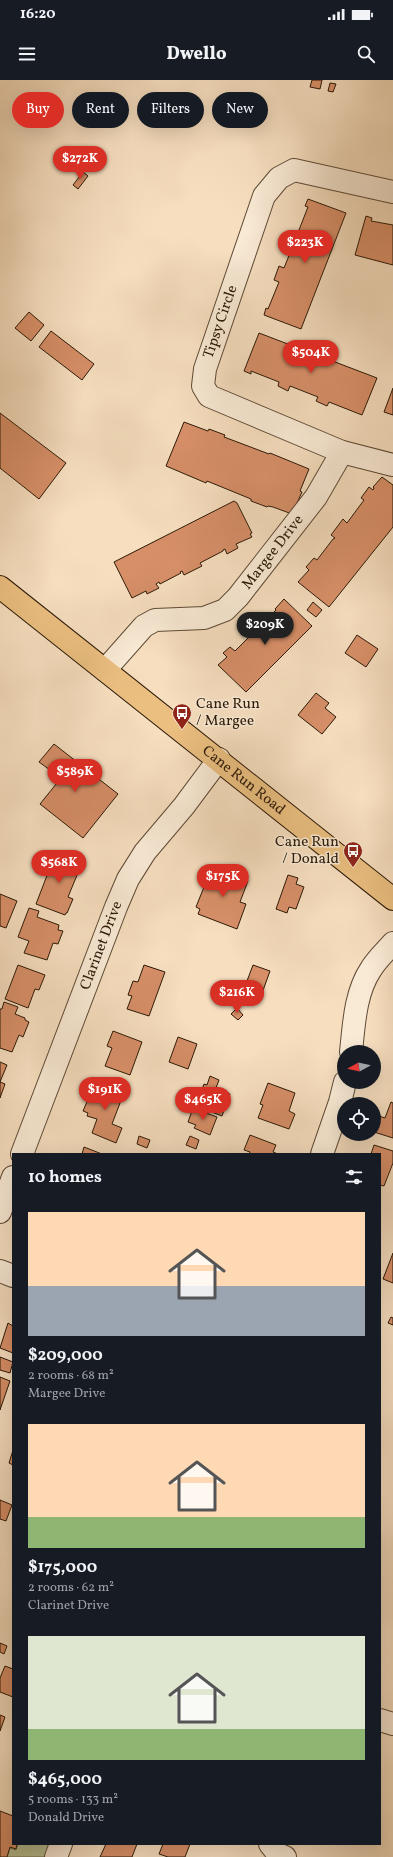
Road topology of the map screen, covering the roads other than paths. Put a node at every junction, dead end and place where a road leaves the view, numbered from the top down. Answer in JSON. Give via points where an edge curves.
{"nodes":[{"id":1,"x":393,"y":192,"type":"edge"},
{"id":2,"x":342,"y":452,"type":"junction"},
{"id":3,"x":393,"y":465,"type":"edge"},
{"id":4,"x":0,"y":587,"type":"edge"},
{"id":5,"x":105,"y":670,"type":"junction"},
{"id":6,"x":219,"y":759,"type":"junction"},
{"id":7,"x":393,"y":899,"type":"edge"},
{"id":8,"x":393,"y":943,"type":"edge"},
{"id":9,"x":352,"y":1045,"type":"edge"},
{"id":10,"x":343,"y":1089,"type":"edge"},
{"id":11,"x":22,"y":1153,"type":"edge"},
{"id":12,"x":322,"y":1153,"type":"edge"},
{"id":13,"x":12,"y":1181,"type":"edge"},
{"id":14,"x":0,"y":1212,"type":"edge"},
{"id":15,"x":0,"y":1271,"type":"edge"},
{"id":16,"x":12,"y":1276,"type":"edge"},
{"id":17,"x":381,"y":1720,"type":"edge"},
{"id":18,"x":393,"y":1724,"type":"edge"},
{"id":19,"x":61,"y":1845,"type":"edge"},
{"id":20,"x":271,"y":1845,"type":"edge"},
{"id":21,"x":56,"y":1857,"type":"edge"},
{"id":22,"x":285,"y":1857,"type":"edge"}],
"edges":[{"from":1,"to":2,"type":"street","name":"Tipsy Circle","via":[[294,170],[279,178],[264,196],[204,369],[203,386],[209,396]]},
{"from":2,"to":3,"type":"street","name":"Tipsy Circle"},
{"from":2,"to":5,"type":"street","name":"Margee Drive","via":[[316,497],[225,610],[204,618],[155,620],[144,626]]},
{"from":4,"to":5,"type":"highway","name":"Cane Run Road"},
{"from":5,"to":6,"type":"highway","name":"Cane Run Road"},
{"from":6,"to":7,"type":"highway","name":"Cane Run Road"},
{"from":6,"to":11,"type":"street","name":"Clarinet Drive","via":[[145,852],[128,878]]},
{"from":8,"to":9,"type":"street","via":[[372,967],[361,988]]},
{"from":10,"to":12,"type":"street"},
{"from":13,"to":14,"type":"street"},
{"from":15,"to":16,"type":"street"},
{"from":17,"to":18,"type":"street"},
{"from":19,"to":21,"type":"street"},
{"from":20,"to":22,"type":"street","via":[[278,1854]]}]}
